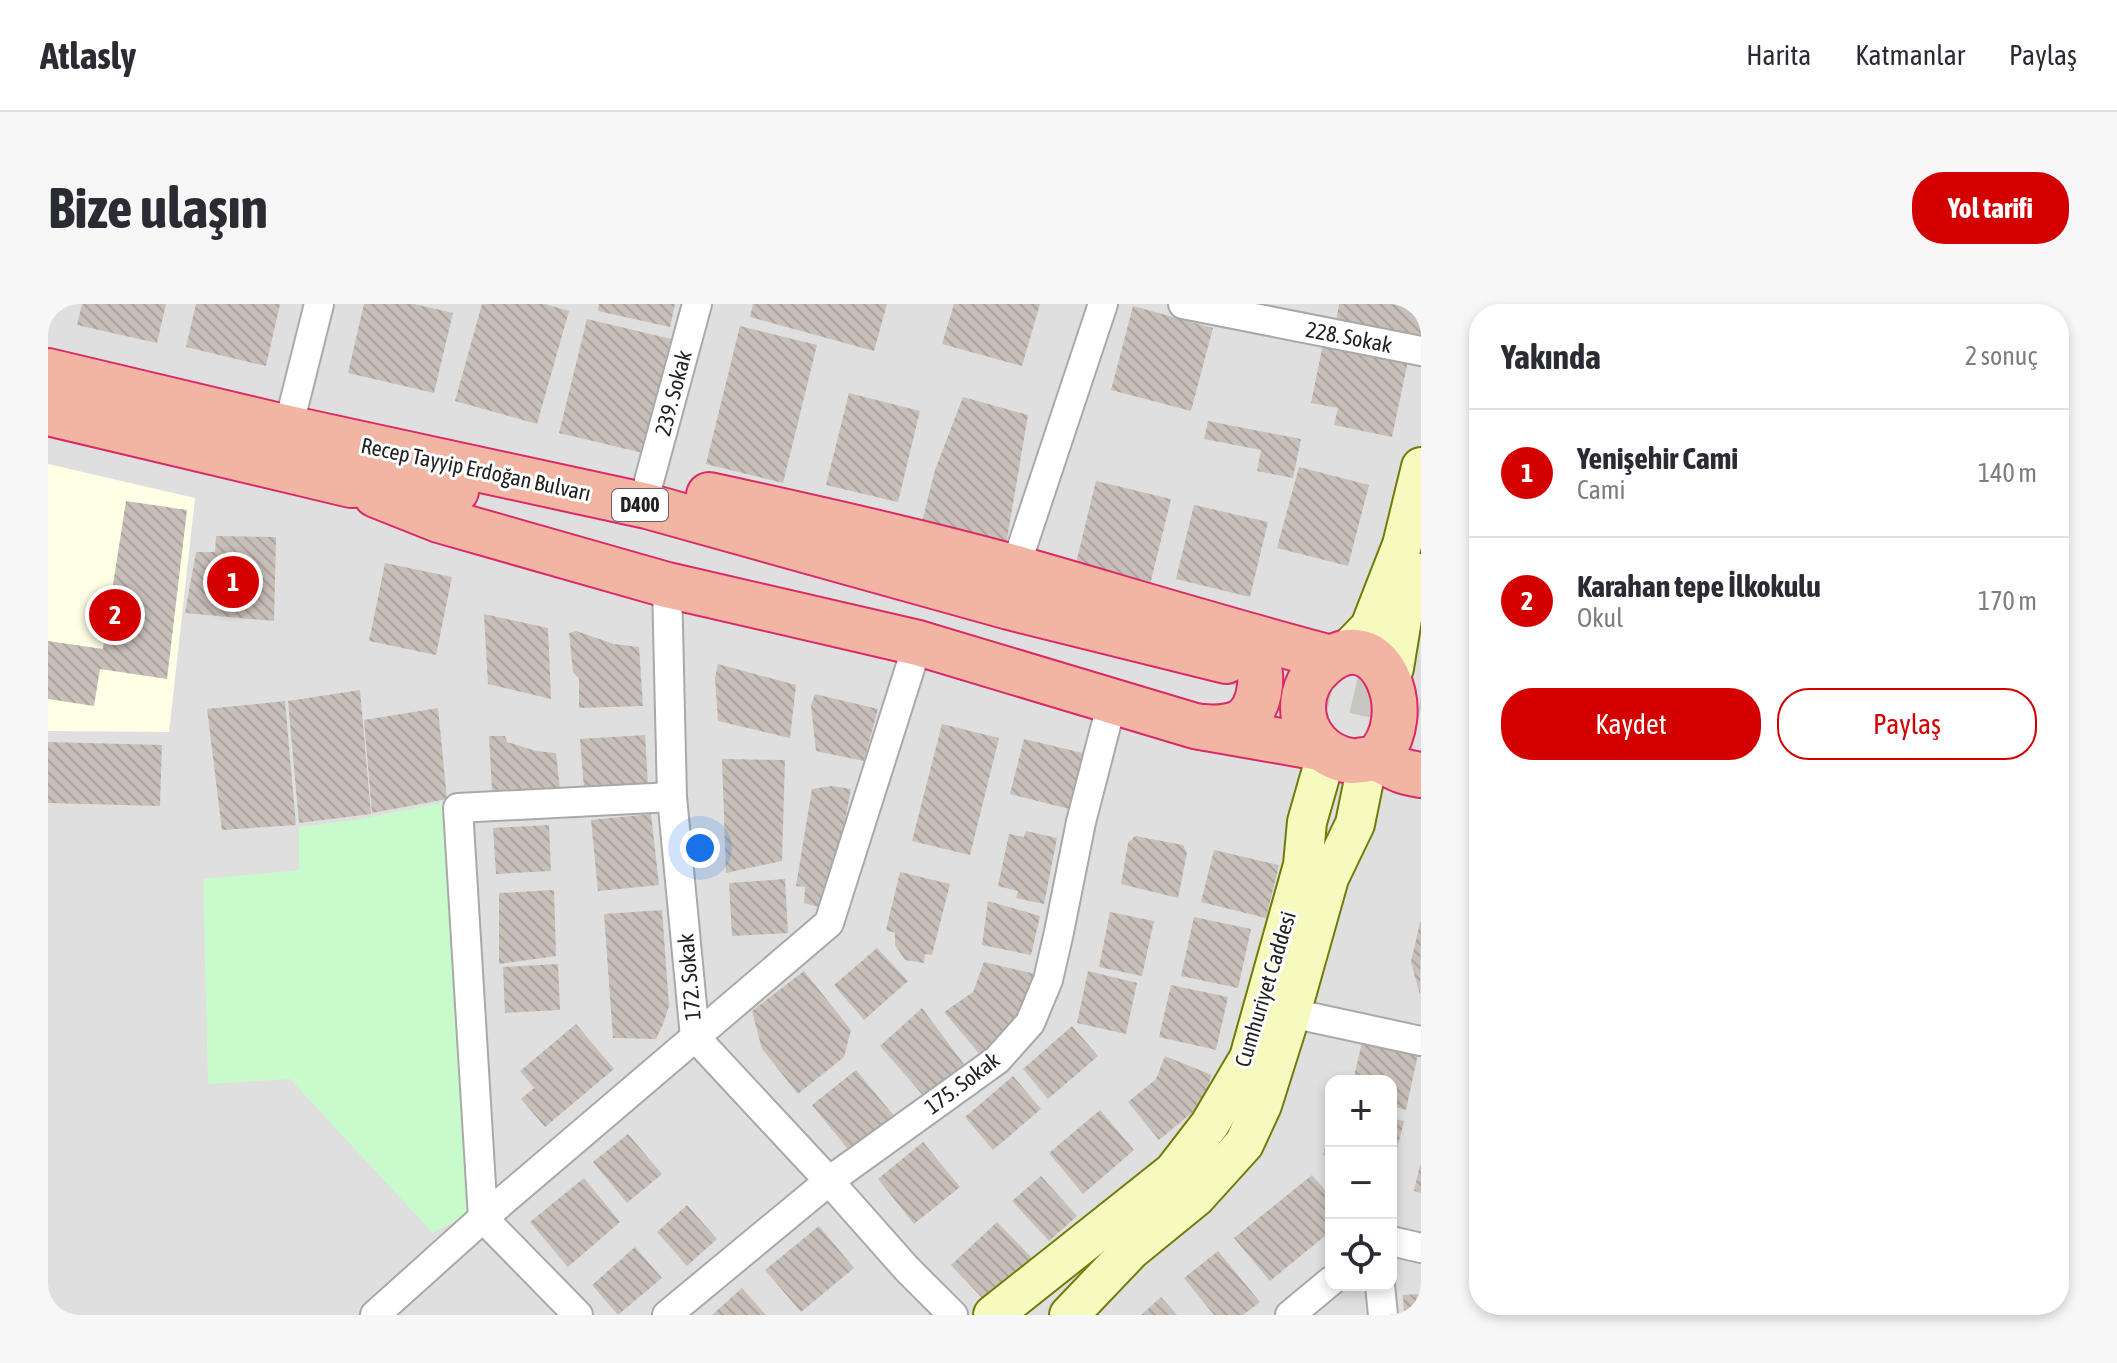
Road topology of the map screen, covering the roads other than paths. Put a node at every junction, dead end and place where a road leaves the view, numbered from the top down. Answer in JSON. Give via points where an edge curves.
{"nodes":[{"id":1,"x":319,"y":304,"type":"edge"},
{"id":2,"x":697,"y":304,"type":"edge"},
{"id":3,"x":1103,"y":304,"type":"edge"},
{"id":4,"x":1183,"y":304,"type":"edge"},
{"id":5,"x":1421,"y":351,"type":"edge"},
{"id":6,"x":48,"y":371,"type":"edge"},
{"id":7,"x":48,"y":413,"type":"edge"},
{"id":8,"x":288,"y":428,"type":"junction"},
{"id":9,"x":1421,"y":467,"type":"edge"},
{"id":10,"x":649,"y":481,"type":"junction"},
{"id":11,"x":351,"y":485,"type":"junction"},
{"id":12,"x":1421,"y":520,"type":"edge"},
{"id":13,"x":1015,"y":568,"type":"junction"},
{"id":14,"x":667,"y":585,"type":"junction"},
{"id":15,"x":918,"y":643,"type":"junction"},
{"id":16,"x":1337,"y":656,"type":"junction"},
{"id":17,"x":1231,"y":660,"type":"junction"},
{"id":18,"x":1405,"y":673,"type":"edge"},
{"id":19,"x":1112,"y":702,"type":"junction"},
{"id":20,"x":1195,"y":726,"type":"junction"},
{"id":21,"x":1347,"y":755,"type":"junction"},
{"id":22,"x":1421,"y":775,"type":"edge"},
{"id":23,"x":672,"y":797,"type":"junction"},
{"id":24,"x":1291,"y":1013,"type":"junction"},
{"id":25,"x":695,"y":1037,"type":"junction"},
{"id":26,"x":1421,"y":1041,"type":"edge"},
{"id":27,"x":829,"y":1181,"type":"junction"},
{"id":28,"x":483,"y":1218,"type":"junction"},
{"id":29,"x":1397,"y":1242,"type":"edge"},
{"id":30,"x":1421,"y":1248,"type":"edge"},
{"id":31,"x":1325,"y":1286,"type":"edge"},
{"id":32,"x":1381,"y":1291,"type":"edge"},
{"id":33,"x":375,"y":1315,"type":"edge"},
{"id":34,"x":578,"y":1315,"type":"edge"},
{"id":35,"x":667,"y":1315,"type":"edge"},
{"id":36,"x":953,"y":1315,"type":"edge"},
{"id":37,"x":993,"y":1315,"type":"edge"},
{"id":38,"x":1069,"y":1315,"type":"edge"},
{"id":39,"x":1290,"y":1315,"type":"edge"},
{"id":40,"x":1383,"y":1315,"type":"edge"}],
"edges":[{"from":1,"to":8,"type":"street"},
{"from":2,"to":10,"type":"street","name":"239. Sokak"},
{"from":3,"to":13,"type":"street"},
{"from":4,"to":5,"type":"street","name":"228. Sokak"},
{"from":6,"to":8,"type":"highway","name":"Recep Tayyip Erdoğan Bulvarı","number":"D400"},
{"from":7,"to":11,"type":"highway","name":"Recep Tayyip Erdoğan Bulvarı","number":"D400"},
{"from":8,"to":10,"type":"highway","via":[[336,417],[405,423]]},
{"from":8,"to":17,"type":"highway","name":"Recep Tayyip Erdoğan Bulvarı","number":"D400","via":[[647,506],[1009,607]]},
{"from":9,"to":16,"type":"main road","via":[[1402,545],[1370,627]]},
{"from":10,"to":13,"type":"highway"},
{"from":11,"to":14,"type":"highway","via":[[439,520]]},
{"from":11,"to":17,"type":"highway","name":"Recep Tayyip Erdoğan Bulvarı","number":"D400","via":[[419,483],[653,536],[999,628]]},
{"from":12,"to":18,"type":"main road","via":[[1401,623]]},
{"from":13,"to":17,"type":"highway"},
{"from":14,"to":15,"type":"highway"},
{"from":14,"to":23,"type":"street","name":"172. Sokak"},
{"from":15,"to":19,"type":"highway"},
{"from":15,"to":25,"type":"street","via":[[829,923]]},
{"from":16,"to":17,"type":"highway"},
{"from":16,"to":18,"type":"highway","via":[[1370,654]]},
{"from":16,"to":21,"type":"highway","via":[[1308,682],[1303,717],[1309,734]]},
{"from":17,"to":20,"type":"highway","via":[[1256,655],[1260,686],[1255,704],[1239,723]]},
{"from":18,"to":21,"type":"highway","via":[[1412,706],[1400,740],[1387,753]]},
{"from":19,"to":20,"type":"highway"},
{"from":19,"to":27,"type":"street","name":"175. Sokak","via":[[1048,980],[1030,1023],[997,1060]]},
{"from":20,"to":21,"type":"highway"},
{"from":21,"to":22,"type":"highway"},
{"from":21,"to":24,"type":"main road","name":"Cumhuriyet Caddesi","via":[[1355,824],[1329,878]]},
{"from":21,"to":37,"type":"main road","name":"Cumhuriyet Caddesi","via":[[1307,822],[1303,865],[1249,1058],[1210,1124],[1173,1172]]},
{"from":23,"to":25,"type":"street","name":"172. Sokak"},
{"from":23,"to":28,"type":"street","via":[[458,808]]},
{"from":24,"to":26,"type":"street"},
{"from":24,"to":38,"type":"main road","name":"Cumhuriyet Caddesi","via":[[1244,1144],[1196,1197],[1131,1250]]},
{"from":25,"to":27,"type":"street","name":"172. Sokak"},
{"from":25,"to":28,"type":"street"},
{"from":27,"to":35,"type":"street","name":"175. Sokak"},
{"from":27,"to":36,"type":"street","name":"172. Sokak"},
{"from":28,"to":33,"type":"street"},
{"from":28,"to":34,"type":"street"},
{"from":29,"to":30,"type":"street"},
{"from":31,"to":39,"type":"street"},
{"from":32,"to":40,"type":"street"}]}
